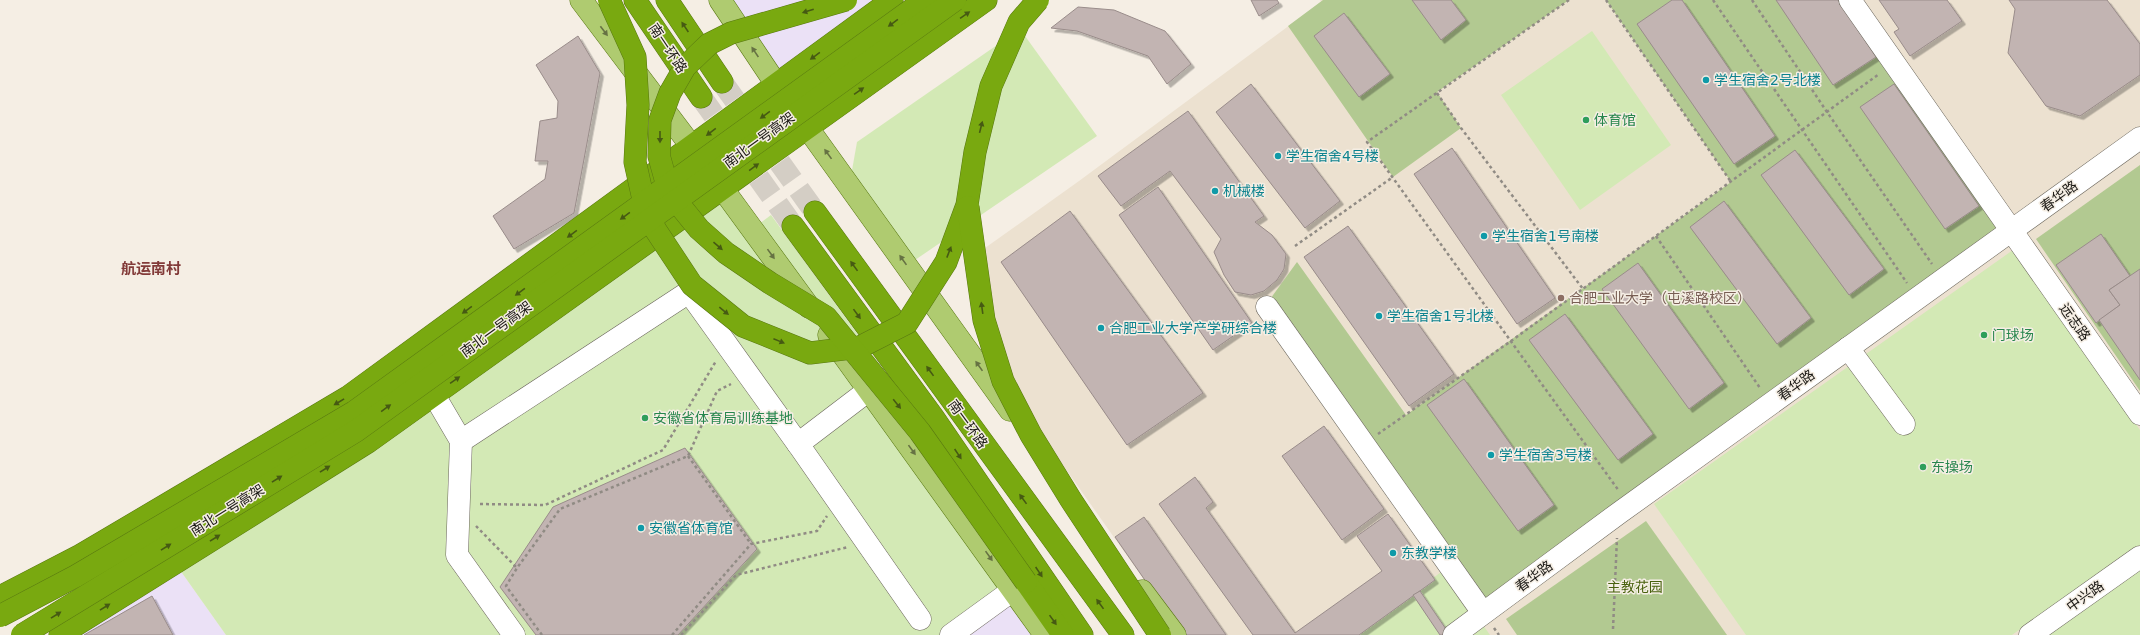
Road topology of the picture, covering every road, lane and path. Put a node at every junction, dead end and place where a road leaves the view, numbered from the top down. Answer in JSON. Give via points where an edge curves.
{"nodes":[{"id":1,"x":581,"y":0,"type":"edge"},
{"id":2,"x":609,"y":0,"type":"edge"},
{"id":3,"x":635,"y":0,"type":"edge"},
{"id":4,"x":667,"y":0,"type":"edge"},
{"id":5,"x":720,"y":0,"type":"edge"},
{"id":6,"x":846,"y":0,"type":"edge"},
{"id":7,"x":892,"y":0,"type":"edge"},
{"id":8,"x":925,"y":0,"type":"edge"},
{"id":9,"x":955,"y":0,"type":"edge"},
{"id":10,"x":986,"y":0,"type":"edge"},
{"id":11,"x":1038,"y":0,"type":"edge"},
{"id":12,"x":1569,"y":0,"type":"edge"},
{"id":13,"x":1606,"y":0,"type":"edge"},
{"id":14,"x":1713,"y":0,"type":"edge"},
{"id":15,"x":1752,"y":0,"type":"edge"},
{"id":16,"x":1850,"y":0,"type":"edge"},
{"id":17,"x":1894,"y":63,"type":"junction"},
{"id":18,"x":722,"y":82,"type":"tunnel mouth"},
{"id":19,"x":776,"y":84,"type":"junction"},
{"id":20,"x":1437,"y":92,"type":"junction"},
{"id":21,"x":701,"y":97,"type":"tunnel mouth"},
{"id":22,"x":1827,"y":112,"type":"junction"},
{"id":23,"x":808,"y":127,"type":"junction"},
{"id":24,"x":1802,"y":131,"type":"junction"},
{"id":25,"x":2140,"y":138,"type":"edge"},
{"id":26,"x":692,"y":147,"type":"junction"},
{"id":27,"x":1393,"y":177,"type":"junction"},
{"id":28,"x":1731,"y":182,"type":"junction"},
{"id":29,"x":722,"y":190,"type":"junction"},
{"id":30,"x":967,"y":205,"type":"junction"},
{"id":31,"x":815,"y":212,"type":"tunnel mouth"},
{"id":32,"x":793,"y":226,"type":"tunnel mouth"},
{"id":33,"x":2011,"y":231,"type":"junction"},
{"id":34,"x":1656,"y":236,"type":"junction"},
{"id":35,"x":1294,"y":246,"type":"dead end"},
{"id":36,"x":1943,"y":279,"type":"junction"},
{"id":37,"x":1583,"y":288,"type":"junction"},
{"id":38,"x":1917,"y":298,"type":"junction"},
{"id":39,"x":1266,"y":307,"type":"dead end"},
{"id":40,"x":1511,"y":341,"type":"junction"},
{"id":41,"x":726,"y":344,"type":"junction"},
{"id":42,"x":1848,"y":348,"type":"junction"},
{"id":43,"x":737,"y":381,"type":"dead end"},
{"id":44,"x":869,"y":390,"type":"junction"},
{"id":45,"x":434,"y":395,"type":"junction"},
{"id":46,"x":1771,"y":404,"type":"junction"},
{"id":47,"x":2140,"y":414,"type":"edge"},
{"id":48,"x":1904,"y":424,"type":"dead end"},
{"id":49,"x":461,"y":441,"type":"junction"},
{"id":50,"x":798,"y":444,"type":"junction"},
{"id":51,"x":1365,"y":444,"type":"junction"},
{"id":52,"x":688,"y":456,"type":"junction"},
{"id":53,"x":480,"y":504,"type":"dead end"},
{"id":54,"x":1624,"y":509,"type":"junction"},
{"id":55,"x":828,"y":515,"type":"dead end"},
{"id":56,"x":475,"y":525,"type":"dead end"},
{"id":57,"x":866,"y":542,"type":"junction"},
{"id":58,"x":751,"y":544,"type":"junction"},
{"id":59,"x":2140,"y":557,"type":"edge"},
{"id":60,"x":516,"y":568,"type":"junction"},
{"id":61,"x":1020,"y":586,"type":"junction"},
{"id":62,"x":0,"y":597,"type":"edge"},
{"id":63,"x":1483,"y":613,"type":"junction"},
{"id":64,"x":0,"y":616,"type":"edge"},
{"id":65,"x":920,"y":620,"type":"dead end"},
{"id":66,"x":1613,"y":629,"type":"dead end"},
{"id":67,"x":26,"y":634,"type":"edge"},
{"id":68,"x":60,"y":635,"type":"edge"},
{"id":69,"x":514,"y":635,"type":"edge"},
{"id":70,"x":542,"y":635,"type":"edge"},
{"id":71,"x":672,"y":635,"type":"edge"},
{"id":72,"x":681,"y":635,"type":"edge"},
{"id":73,"x":951,"y":635,"type":"edge"},
{"id":74,"x":1045,"y":635,"type":"edge"},
{"id":75,"x":1063,"y":635,"type":"edge"},
{"id":76,"x":1082,"y":635,"type":"edge"},
{"id":77,"x":1123,"y":635,"type":"edge"},
{"id":78,"x":1160,"y":635,"type":"edge"},
{"id":79,"x":1175,"y":635,"type":"edge"},
{"id":80,"x":1454,"y":635,"type":"edge"},
{"id":81,"x":2030,"y":635,"type":"edge"}],
"edges":[{"from":1,"to":26,"type":"main road","one_way":true},
{"from":2,"to":30,"type":"highway","one_way":true,"bridge":true,"via":[[635,57],[638,105],[635,162],[643,198],[655,229],[692,285],[743,326],[810,353],[860,347],[907,323],[946,262]]},
{"from":3,"to":21,"type":"highway","name":"南一环路"},
{"from":18,"to":4,"type":"highway","name":"南一环路","one_way":true},
{"from":19,"to":5,"type":"main road","one_way":true},
{"from":6,"to":61,"type":"highway","one_way":true,"bridge":true,"via":[[731,32],[709,44],[685,67],[670,93],[660,120],[659,156],[669,192],[699,229],[726,252],[770,283],[826,317],[920,432]]},
{"from":7,"to":19,"type":"highway","one_way":true},
{"from":8,"to":64,"type":"highway","name":"南北一号高架","one_way":true,"bridge":true,"via":[[354,412],[76,576]]},
{"from":67,"to":9,"type":"highway","name":"南北一号高架","one_way":true,"bridge":true,"via":[[356,430]]},
{"from":23,"to":10,"type":"highway","one_way":true},
{"from":30,"to":11,"type":"highway","one_way":true,"bridge":true,"via":[[975,152],[991,86],[1019,22]]},
{"from":12,"to":20,"type":"path"},
{"from":13,"to":28,"type":"path"},
{"from":14,"to":24,"type":"path"},
{"from":15,"to":22,"type":"path"},
{"from":16,"to":17,"type":"street","name":"远志路"},
{"from":17,"to":22,"type":"path"},
{"from":17,"to":33,"type":"street","name":"远志路"},
{"from":19,"to":23,"type":"main road"},
{"from":19,"to":26,"type":"highway","one_way":true},
{"from":20,"to":27,"type":"path","via":[[1367,142]]},
{"from":20,"to":37,"type":"path","via":[[1460,128]]},
{"from":22,"to":24,"type":"path"},
{"from":22,"to":36,"type":"path"},
{"from":29,"to":23,"type":"highway","one_way":true},
{"from":79,"to":23,"type":"main road","one_way":true,"via":[[1074,500]]},
{"from":24,"to":28,"type":"path"},
{"from":24,"to":38,"type":"path"},
{"from":25,"to":33,"type":"street","name":"春华路"},
{"from":26,"to":29,"type":"main road"},
{"from":26,"to":62,"type":"highway","one_way":true,"via":[[348,397],[81,555]]},
{"from":27,"to":35,"type":"path"},
{"from":27,"to":40,"type":"path"},
{"from":28,"to":34,"type":"path"},
{"from":29,"to":44,"type":"main road","one_way":true},
{"from":45,"to":29,"type":"highway","one_way":true},
{"from":78,"to":30,"type":"highway","one_way":true,"bridge":true,"via":[[1039,448],[1003,381],[984,320]]},
{"from":77,"to":31,"type":"highway","name":"南一环路","one_way":true},
{"from":32,"to":76,"type":"highway","name":"南一环路","one_way":true,"via":[[933,417]]},
{"from":33,"to":36,"type":"street","name":"春华路"},
{"from":33,"to":47,"type":"street","name":"远志路"},
{"from":34,"to":37,"type":"path"},
{"from":34,"to":46,"type":"path"},
{"from":36,"to":38,"type":"street","name":"春华路"},
{"from":37,"to":40,"type":"path"},
{"from":38,"to":42,"type":"street","name":"春华路"},
{"from":39,"to":51,"type":"street"},
{"from":40,"to":51,"type":"path"},
{"from":40,"to":54,"type":"path"},
{"from":41,"to":49,"type":"street","via":[[689,292]]},
{"from":41,"to":50,"type":"street"},
{"from":41,"to":53,"type":"path","via":[[663,450],[546,505]]},
{"from":42,"to":46,"type":"street","name":"春华路"},
{"from":42,"to":48,"type":"street"},
{"from":43,"to":52,"type":"path","via":[[717,391]]},
{"from":44,"to":50,"type":"street"},
{"from":44,"to":61,"type":"main road","one_way":true},
{"from":45,"to":49,"type":"street"},
{"from":68,"to":45,"type":"highway","one_way":true,"via":[[368,442]]},
{"from":46,"to":54,"type":"street","name":"春华路"},
{"from":49,"to":69,"type":"street","via":[[457,555]]},
{"from":50,"to":57,"type":"street"},
{"from":51,"to":63,"type":"street"},
{"from":52,"to":58,"type":"path"},
{"from":52,"to":60,"type":"path","via":[[560,509]]},
{"from":54,"to":63,"type":"street","name":"春华路"},
{"from":54,"to":66,"type":"path"},
{"from":55,"to":58,"type":"path","via":[[817,531]]},
{"from":56,"to":60,"type":"path"},
{"from":57,"to":65,"type":"street"},
{"from":57,"to":72,"type":"path","via":[[736,575]]},
{"from":58,"to":71,"type":"path"},
{"from":59,"to":81,"type":"street","name":"中兴路"},
{"from":60,"to":70,"type":"path","via":[[506,586]]},
{"from":61,"to":73,"type":"street"},
{"from":61,"to":74,"type":"main road"},
{"from":61,"to":75,"type":"highway","one_way":true},
{"from":63,"to":80,"type":"street","name":"春华路"}]}
